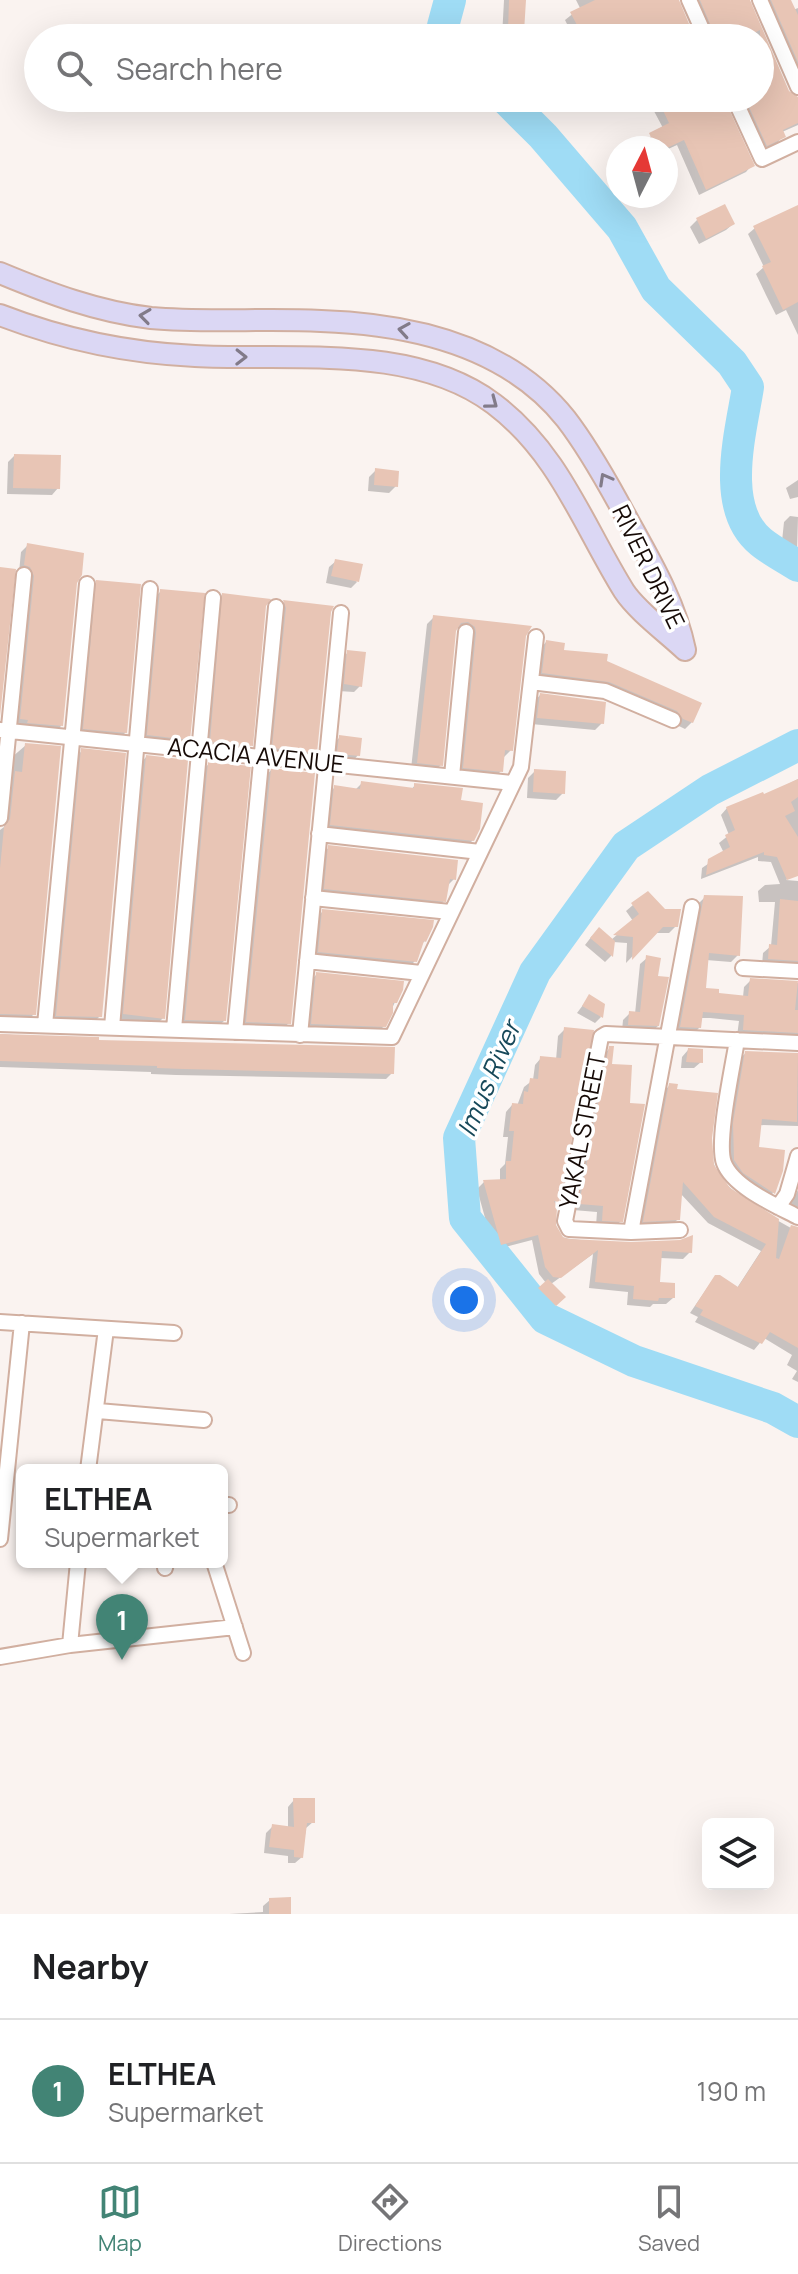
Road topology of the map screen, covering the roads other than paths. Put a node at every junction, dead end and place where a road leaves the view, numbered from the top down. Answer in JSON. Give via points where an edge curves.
{"nodes":[{"id":1,"x":689,"y":0,"type":"edge"},
{"id":2,"x":760,"y":0,"type":"edge"},
{"id":3,"x":700,"y":24,"type":"edge"},
{"id":4,"x":770,"y":24,"type":"edge"},
{"id":5,"x":774,"y":32,"type":"edge"},
{"id":6,"x":798,"y":87,"type":"edge"},
{"id":7,"x":740,"y":112,"type":"edge"},
{"id":8,"x":798,"y":142,"type":"edge"},
{"id":9,"x":0,"y":273,"type":"edge"},
{"id":10,"x":0,"y":315,"type":"edge"},
{"id":11,"x":24,"y":575,"type":"dead end"},
{"id":12,"x":87,"y":584,"type":"dead end"},
{"id":13,"x":150,"y":589,"type":"dead end"},
{"id":14,"x":213,"y":598,"type":"dead end"},
{"id":15,"x":276,"y":607,"type":"dead end"},
{"id":16,"x":341,"y":613,"type":"dead end"},
{"id":17,"x":466,"y":632,"type":"dead end"},
{"id":18,"x":536,"y":637,"type":"dead end"},
{"id":19,"x":531,"y":682,"type":"junction"},
{"id":20,"x":673,"y":720,"type":"dead end"},
{"id":21,"x":5,"y":730,"type":"edge"},
{"id":22,"x":72,"y":737,"type":"junction"},
{"id":23,"x":135,"y":743,"type":"junction"},
{"id":24,"x":198,"y":750,"type":"junction"},
{"id":25,"x":261,"y":756,"type":"junction"},
{"id":26,"x":326,"y":763,"type":"junction"},
{"id":27,"x":452,"y":776,"type":"junction"},
{"id":28,"x":513,"y":783,"type":"junction"},
{"id":29,"x":0,"y":818,"type":"edge"},
{"id":30,"x":319,"y":834,"type":"junction"},
{"id":31,"x":480,"y":852,"type":"junction"},
{"id":32,"x":313,"y":898,"type":"junction"},
{"id":33,"x":692,"y":907,"type":"dead end"},
{"id":34,"x":450,"y":912,"type":"junction"},
{"id":35,"x":307,"y":961,"type":"junction"},
{"id":36,"x":743,"y":968,"type":"dead end"},
{"id":37,"x":798,"y":971,"type":"edge"},
{"id":38,"x":421,"y":973,"type":"junction"},
{"id":39,"x":0,"y":1024,"type":"edge"},
{"id":40,"x":45,"y":1025,"type":"junction"},
{"id":41,"x":112,"y":1027,"type":"junction"},
{"id":42,"x":174,"y":1029,"type":"junction"},
{"id":43,"x":235,"y":1032,"type":"junction"},
{"id":44,"x":300,"y":1035,"type":"junction"},
{"id":45,"x":667,"y":1037,"type":"junction"},
{"id":46,"x":737,"y":1040,"type":"junction"},
{"id":47,"x":798,"y":1043,"type":"edge"},
{"id":48,"x":798,"y":1156,"type":"edge"},
{"id":49,"x":778,"y":1207,"type":"junction"},
{"id":50,"x":798,"y":1217,"type":"edge"},
{"id":51,"x":680,"y":1230,"type":"dead end"},
{"id":52,"x":631,"y":1232,"type":"junction"},
{"id":53,"x":0,"y":1322,"type":"edge"},
{"id":54,"x":22,"y":1323,"type":"junction"},
{"id":55,"x":106,"y":1329,"type":"junction"},
{"id":56,"x":174,"y":1333,"type":"dead end"},
{"id":57,"x":98,"y":1411,"type":"junction"},
{"id":58,"x":204,"y":1420,"type":"dead end"},
{"id":59,"x":89,"y":1464,"type":"edge"},
{"id":60,"x":3,"y":1473,"type":"edge"},
{"id":61,"x":0,"y":1539,"type":"edge"},
{"id":62,"x":77,"y":1568,"type":"edge"},
{"id":63,"x":216,"y":1568,"type":"edge"},
{"id":64,"x":235,"y":1627,"type":"junction"},
{"id":65,"x":70,"y":1645,"type":"junction"},
{"id":66,"x":243,"y":1653,"type":"dead end"},
{"id":67,"x":0,"y":1657,"type":"edge"}],
"edges":[{"from":1,"to":3,"type":"street"},
{"from":2,"to":4,"type":"street"},
{"from":5,"to":6,"type":"street"},
{"from":7,"to":8,"type":"street","via":[[762,159]]},
{"from":10,"to":9,"type":"street","name":"RIVER DRIVE","one_way":true,"via":[[118,348],[195,356],[355,360],[418,369],[472,389],[513,420],[547,456],[626,594],[685,650],[666,593],[584,444],[543,395],[491,358],[425,333],[353,323],[148,317],[92,307]]},
{"from":11,"to":21,"type":"street"},
{"from":12,"to":22,"type":"street"},
{"from":13,"to":23,"type":"street"},
{"from":14,"to":24,"type":"street"},
{"from":15,"to":25,"type":"street"},
{"from":16,"to":26,"type":"street"},
{"from":17,"to":27,"type":"street"},
{"from":18,"to":19,"type":"street"},
{"from":19,"to":20,"type":"street","via":[[605,691]]},
{"from":19,"to":28,"type":"street","via":[[521,767]]},
{"from":21,"to":22,"type":"street","name":"ACACIA AVENUE"},
{"from":21,"to":29,"type":"street"},
{"from":22,"to":23,"type":"street","name":"ACACIA AVENUE"},
{"from":22,"to":40,"type":"street"},
{"from":23,"to":24,"type":"street","name":"ACACIA AVENUE"},
{"from":23,"to":41,"type":"street"},
{"from":24,"to":25,"type":"street","name":"ACACIA AVENUE"},
{"from":24,"to":42,"type":"street"},
{"from":25,"to":26,"type":"street","name":"ACACIA AVENUE"},
{"from":25,"to":43,"type":"street"},
{"from":26,"to":27,"type":"street","name":"ACACIA AVENUE"},
{"from":26,"to":30,"type":"street"},
{"from":27,"to":28,"type":"street","name":"ACACIA AVENUE"},
{"from":28,"to":31,"type":"street"},
{"from":30,"to":31,"type":"street"},
{"from":30,"to":32,"type":"street"},
{"from":31,"to":34,"type":"street"},
{"from":32,"to":34,"type":"street"},
{"from":32,"to":35,"type":"street"},
{"from":33,"to":45,"type":"street"},
{"from":34,"to":38,"type":"street"},
{"from":35,"to":38,"type":"street"},
{"from":35,"to":44,"type":"street"},
{"from":36,"to":37,"type":"street"},
{"from":38,"to":44,"type":"street","via":[[392,1037]]},
{"from":39,"to":40,"type":"street"},
{"from":40,"to":41,"type":"street"},
{"from":41,"to":42,"type":"street"},
{"from":42,"to":43,"type":"street"},
{"from":43,"to":44,"type":"street"},
{"from":45,"to":46,"type":"street"},
{"from":45,"to":52,"type":"street"},
{"from":45,"to":52,"type":"street","name":"YAKAL STREET","via":[[601,1037],[565,1221],[569,1229]]},
{"from":46,"to":47,"type":"street"},
{"from":46,"to":49,"type":"street","via":[[722,1142],[724,1163],[735,1178]]},
{"from":48,"to":49,"type":"street"},
{"from":49,"to":50,"type":"street"},
{"from":51,"to":52,"type":"street"},
{"from":53,"to":54,"type":"street"},
{"from":54,"to":55,"type":"street"},
{"from":54,"to":60,"type":"street"},
{"from":55,"to":56,"type":"street"},
{"from":55,"to":57,"type":"street"},
{"from":57,"to":58,"type":"street"},
{"from":57,"to":59,"type":"street"},
{"from":60,"to":61,"type":"street"},
{"from":62,"to":65,"type":"street"},
{"from":63,"to":64,"type":"street"},
{"from":64,"to":65,"type":"street"},
{"from":64,"to":66,"type":"street"},
{"from":65,"to":67,"type":"street"}]}
